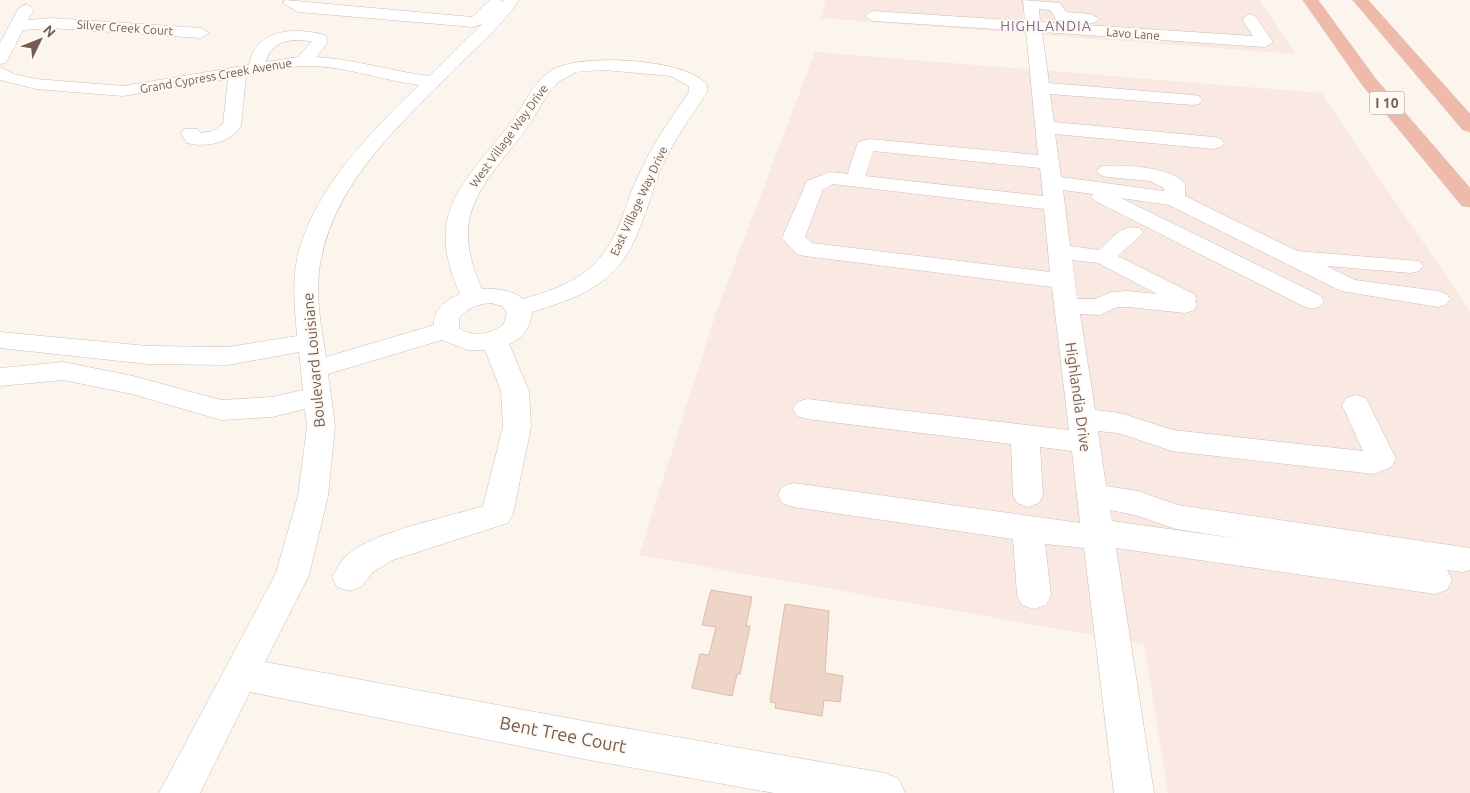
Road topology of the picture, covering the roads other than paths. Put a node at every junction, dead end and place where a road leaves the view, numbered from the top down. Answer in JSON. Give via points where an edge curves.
{"nodes":[{"id":1,"x":293,"y":0,"type":"edge"},
{"id":2,"x":498,"y":0,"type":"edge"},
{"id":3,"x":512,"y":0,"type":"edge"},
{"id":4,"x":1310,"y":0,"type":"edge"},
{"id":5,"x":1360,"y":0,"type":"edge"},
{"id":6,"x":27,"y":8,"type":"dead end"},
{"id":7,"x":1031,"y":10,"type":"edge"},
{"id":8,"x":873,"y":16,"type":"dead end"},
{"id":9,"x":1250,"y":19,"type":"dead end"},
{"id":10,"x":19,"y":26,"type":"junction"},
{"id":11,"x":201,"y":33,"type":"dead end"},
{"id":12,"x":1139,"y":35,"type":"junction"},
{"id":13,"x":0,"y":59,"type":"edge"},
{"id":14,"x":303,"y":62,"type":"junction"},
{"id":15,"x":257,"y":68,"type":"junction"},
{"id":16,"x":238,"y":71,"type":"junction"},
{"id":17,"x":0,"y":72,"type":"edge"},
{"id":18,"x":692,"y":78,"type":"joint"},
{"id":19,"x":433,"y":82,"type":"junction"},
{"id":20,"x":1040,"y":88,"type":"junction"},
{"id":21,"x":1193,"y":100,"type":"dead end"},
{"id":22,"x":1470,"y":126,"type":"edge"},
{"id":23,"x":1045,"y":127,"type":"junction"},
{"id":24,"x":191,"y":133,"type":"dead end"},
{"id":25,"x":1214,"y":143,"type":"dead end"},
{"id":26,"x":1107,"y":171,"type":"dead end"},
{"id":27,"x":858,"y":172,"type":"dead end"},
{"id":28,"x":1051,"y":183,"type":"junction"},
{"id":29,"x":1086,"y":187,"type":"junction"},
{"id":30,"x":1174,"y":199,"type":"junction"},
{"id":31,"x":1470,"y":200,"type":"edge"},
{"id":32,"x":1132,"y":233,"type":"dead end"},
{"id":33,"x":1060,"y":252,"type":"junction"},
{"id":34,"x":1288,"y":256,"type":"junction"},
{"id":35,"x":1104,"y":257,"type":"junction"},
{"id":36,"x":1411,"y":266,"type":"dead end"},
{"id":37,"x":1064,"y":293,"type":"junction"},
{"id":38,"x":474,"y":298,"type":"junction"},
{"id":39,"x":1438,"y":299,"type":"dead end"},
{"id":40,"x":1312,"y":301,"type":"dead end"},
{"id":41,"x":519,"y":308,"type":"junction"},
{"id":42,"x":446,"y":330,"type":"junction"},
{"id":43,"x":0,"y":340,"type":"edge"},
{"id":44,"x":494,"y":340,"type":"junction"},
{"id":45,"x":311,"y":342,"type":"junction"},
{"id":46,"x":148,"y":355,"type":"junction"},
{"id":47,"x":315,"y":369,"type":"junction"},
{"id":48,"x":0,"y":377,"type":"edge"},
{"id":49,"x":120,"y":383,"type":"junction"},
{"id":50,"x":318,"y":396,"type":"junction"},
{"id":51,"x":1356,"y":405,"type":"dead end"},
{"id":52,"x":807,"y":408,"type":"dead end"},
{"id":53,"x":1083,"y":430,"type":"junction"},
{"id":54,"x":1025,"y":435,"type":"junction"},
{"id":55,"x":793,"y":495,"type":"dead end"},
{"id":56,"x":1028,"y":495,"type":"dead end"},
{"id":57,"x":1092,"y":495,"type":"junction"},
{"id":58,"x":1028,"y":528,"type":"junction"},
{"id":59,"x":1097,"y":532,"type":"junction"},
{"id":60,"x":1463,"y":559,"type":"dead end"},
{"id":61,"x":349,"y":577,"type":"dead end"},
{"id":62,"x":1435,"y":580,"type":"dead end"},
{"id":63,"x":1034,"y":595,"type":"dead end"},
{"id":64,"x":242,"y":674,"type":"junction"},
{"id":65,"x":179,"y":793,"type":"edge"},
{"id":66,"x":885,"y":793,"type":"edge"},
{"id":67,"x":1134,"y":793,"type":"edge"}],
"edges":[{"from":1,"to":2,"type":"street","via":[[291,5],[298,7],[473,22],[480,20]]},
{"from":3,"to":19,"type":"street","name":"Boulevard Louisiane"},
{"from":4,"to":31,"type":"highway","number":"I 10","via":[[1369,82]]},
{"from":5,"to":22,"type":"highway"},
{"from":6,"to":10,"type":"street"},
{"from":7,"to":8,"type":"street","name":"Lavo Lane"},
{"from":7,"to":12,"type":"street","name":"Lavo Lane"},
{"from":7,"to":12,"type":"street","via":[[1055,6],[1061,16],[1123,22]]},
{"from":7,"to":20,"type":"street","name":"Highlandia Drive"},
{"from":9,"to":12,"type":"street","name":"Lavo Lane","via":[[1264,42]]},
{"from":10,"to":11,"type":"street","name":"Silver Creek Court","via":[[51,23]]},
{"from":10,"to":13,"type":"street"},
{"from":14,"to":15,"type":"street","name":"Grand Cypress Creek Avenue"},
{"from":14,"to":15,"type":"street","via":[[320,42],[319,38],[293,35],[271,42],[261,52]]},
{"from":14,"to":19,"type":"street","name":"Grand Cypress Creek Avenue","via":[[346,64],[390,76]]},
{"from":15,"to":16,"type":"street","name":"Grand Cypress Creek Avenue"},
{"from":16,"to":17,"type":"street","name":"Grand Cypress Creek Avenue","via":[[123,91],[36,84],[8,78]]},
{"from":16,"to":24,"type":"street","via":[[232,126],[226,132],[204,139],[194,139]]},
{"from":18,"to":38,"type":"street","name":"West Village Way Drive","via":[[668,70],[596,65],[566,69],[546,83],[525,117],[469,190],[458,218],[455,244],[463,275]]},
{"from":18,"to":41,"type":"street","name":"East Village Way Drive","via":[[698,85],[698,92],[651,170],[615,256],[601,272],[577,288]]},
{"from":19,"to":45,"type":"street","name":"Boulevard Louisiane","via":[[382,132],[345,178],[322,221],[309,259],[306,302]]},
{"from":20,"to":21,"type":"street"},
{"from":20,"to":23,"type":"street","name":"Highlandia Drive"},
{"from":23,"to":25,"type":"street"},
{"from":23,"to":28,"type":"street","name":"Highlandia Drive"},
{"from":26,"to":30,"type":"street","via":[[1154,176],[1169,181],[1175,186]]},
{"from":27,"to":28,"type":"street","via":[[865,146],[869,145]]},
{"from":28,"to":29,"type":"street"},
{"from":28,"to":33,"type":"street","name":"Highlandia Drive"},
{"from":28,"to":37,"type":"street","via":[[830,178],[814,185],[793,238],[805,249]]},
{"from":29,"to":30,"type":"street"},
{"from":29,"to":40,"type":"street"},
{"from":30,"to":34,"type":"street"},
{"from":32,"to":35,"type":"street"},
{"from":33,"to":35,"type":"street"},
{"from":33,"to":37,"type":"street","name":"Highlandia Drive"},
{"from":34,"to":36,"type":"street"},
{"from":34,"to":39,"type":"street","via":[[1349,286]]},
{"from":35,"to":37,"type":"street","via":[[1194,306],[1128,299],[1111,300],[1100,308]]},
{"from":37,"to":53,"type":"street","name":"Highlandia Drive"},
{"from":38,"to":41,"type":"street","via":[[500,297]]},
{"from":38,"to":42,"type":"street","via":[[448,313]]},
{"from":41,"to":44,"type":"street","via":[[521,315],[516,326]]},
{"from":42,"to":44,"type":"street","via":[[454,338],[466,342]]},
{"from":42,"to":47,"type":"street"},
{"from":43,"to":46,"type":"street"},
{"from":44,"to":61,"type":"street","via":[[515,391],[517,427],[497,514],[382,550],[361,562]]},
{"from":45,"to":46,"type":"street","via":[[228,356]]},
{"from":45,"to":47,"type":"street","name":"Boulevard Louisiane"},
{"from":46,"to":49,"type":"street"},
{"from":47,"to":50,"type":"street","name":"Boulevard Louisiane"},
{"from":48,"to":49,"type":"street","via":[[64,371]]},
{"from":49,"to":50,"type":"street","via":[[221,410],[272,407]]},
{"from":50,"to":64,"type":"street","name":"Boulevard Louisiane","via":[[321,426],[313,496],[292,575]]},
{"from":51,"to":53,"type":"street","via":[[1381,459],[1374,463],[1172,440],[1120,423]]},
{"from":52,"to":54,"type":"street"},
{"from":53,"to":54,"type":"street"},
{"from":53,"to":57,"type":"street","name":"Highlandia Drive"},
{"from":54,"to":56,"type":"street"},
{"from":55,"to":58,"type":"street"},
{"from":57,"to":59,"type":"street","name":"Highlandia Drive"},
{"from":57,"to":60,"type":"street","via":[[1138,503],[1176,517]]},
{"from":58,"to":59,"type":"street","via":[[1078,536]]},
{"from":58,"to":63,"type":"street"},
{"from":59,"to":62,"type":"street"},
{"from":59,"to":67,"type":"street","name":"Highlandia Drive"},
{"from":64,"to":65,"type":"street","name":"Boulevard Louisiane"},
{"from":64,"to":66,"type":"street","name":"Bent Tree Court","via":[[584,740]]}]}
